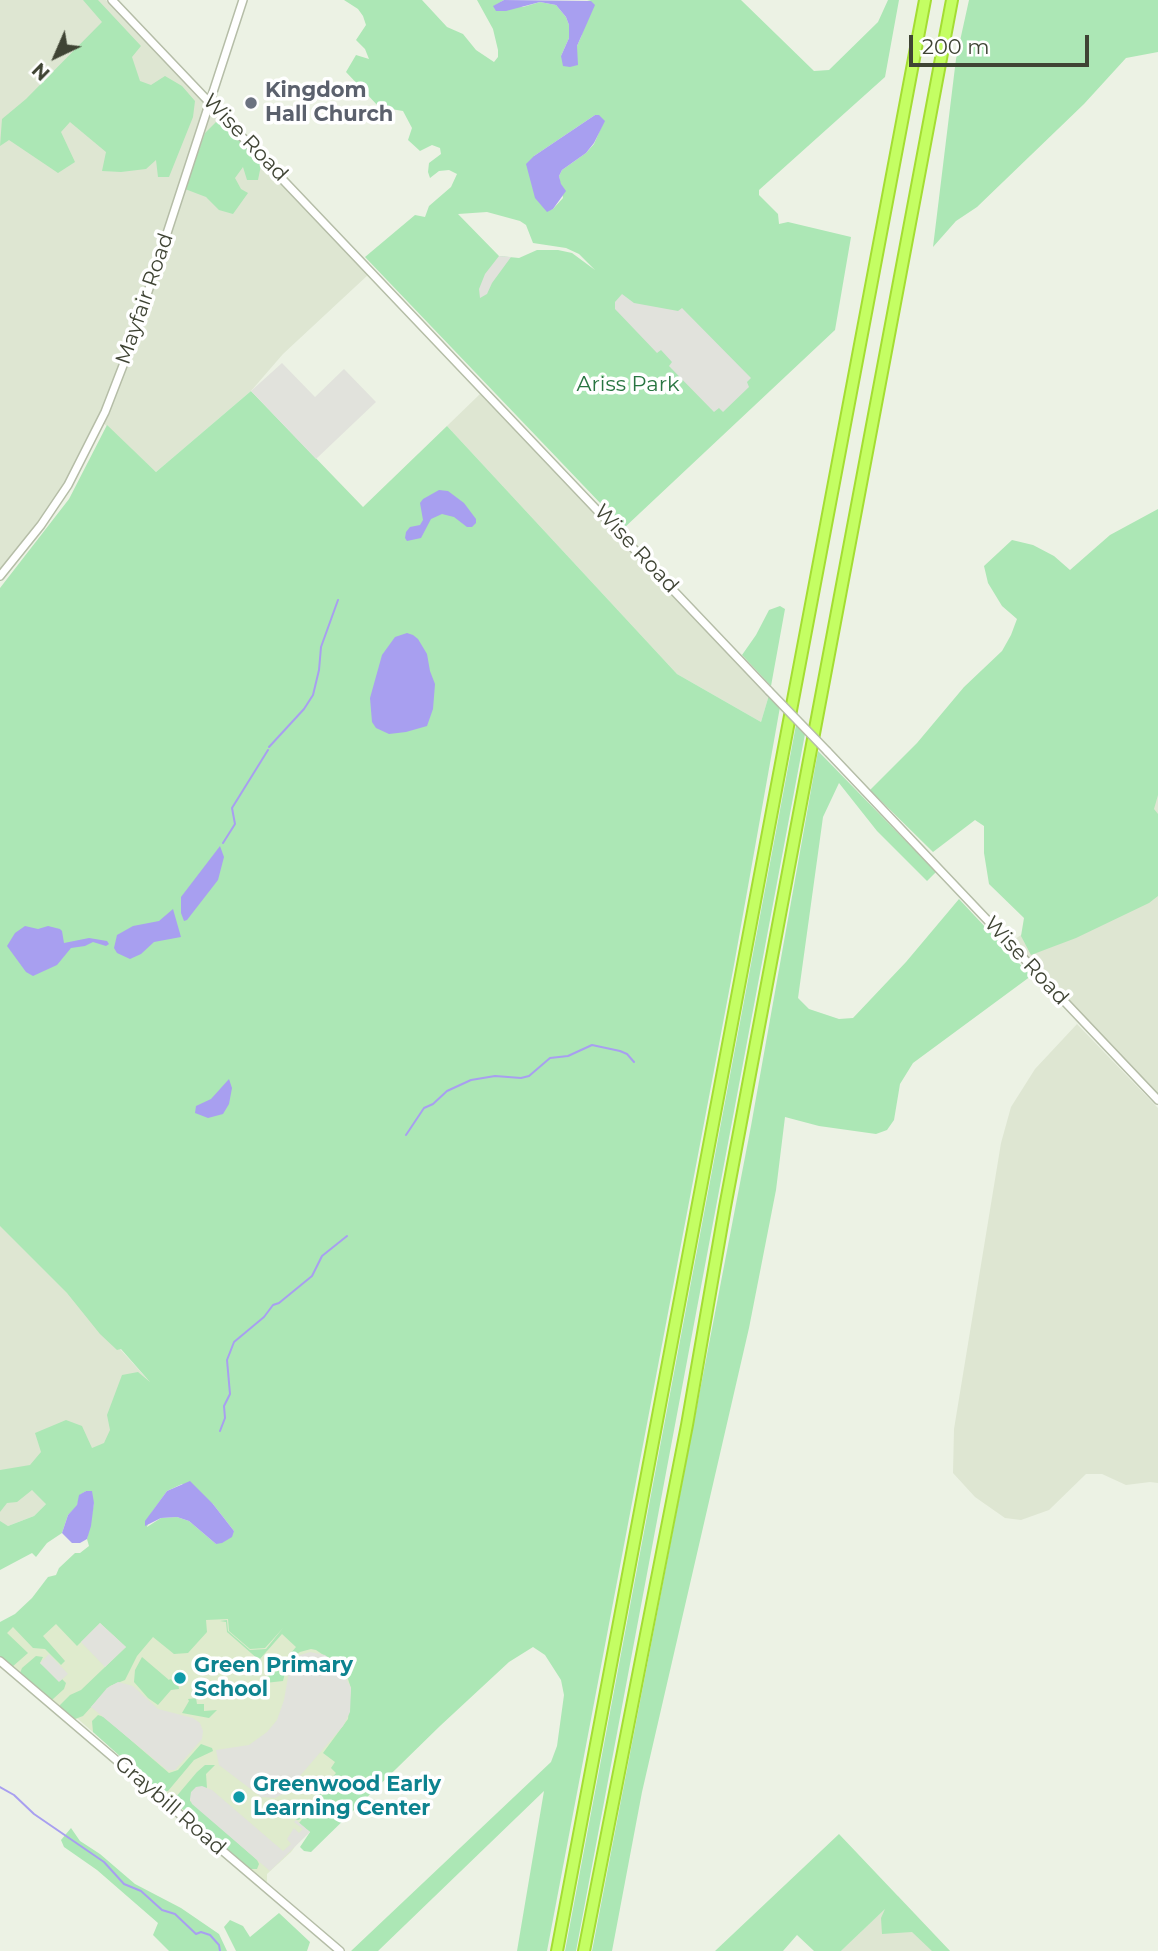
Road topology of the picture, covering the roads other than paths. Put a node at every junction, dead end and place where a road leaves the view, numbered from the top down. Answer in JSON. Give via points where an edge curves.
{"nodes":[{"id":1,"x":112,"y":0,"type":"edge"},
{"id":2,"x":243,"y":0,"type":"edge"},
{"id":3,"x":925,"y":0,"type":"edge"},
{"id":4,"x":952,"y":0,"type":"edge"},
{"id":5,"x":209,"y":100,"type":"junction"},
{"id":6,"x":0,"y":576,"type":"edge"},
{"id":7,"x":1158,"y":1100,"type":"edge"},
{"id":8,"x":0,"y":1661,"type":"edge"},
{"id":9,"x":340,"y":1951,"type":"edge"},
{"id":10,"x":557,"y":1951,"type":"edge"},
{"id":11,"x":584,"y":1951,"type":"edge"}],
"edges":[{"from":1,"to":5,"type":"street","name":"Wise Road"},
{"from":2,"to":5,"type":"street","name":"Mayfair Road"},
{"from":3,"to":10,"type":"highway"},
{"from":4,"to":11,"type":"highway","via":[[727,1194],[688,1425]]},
{"from":5,"to":6,"type":"street","name":"Mayfair Road","via":[[105,412],[62,493]]},
{"from":5,"to":7,"type":"street","name":"Wise Road","bridge":true},
{"from":8,"to":9,"type":"street","name":"Graybill Road"}]}
